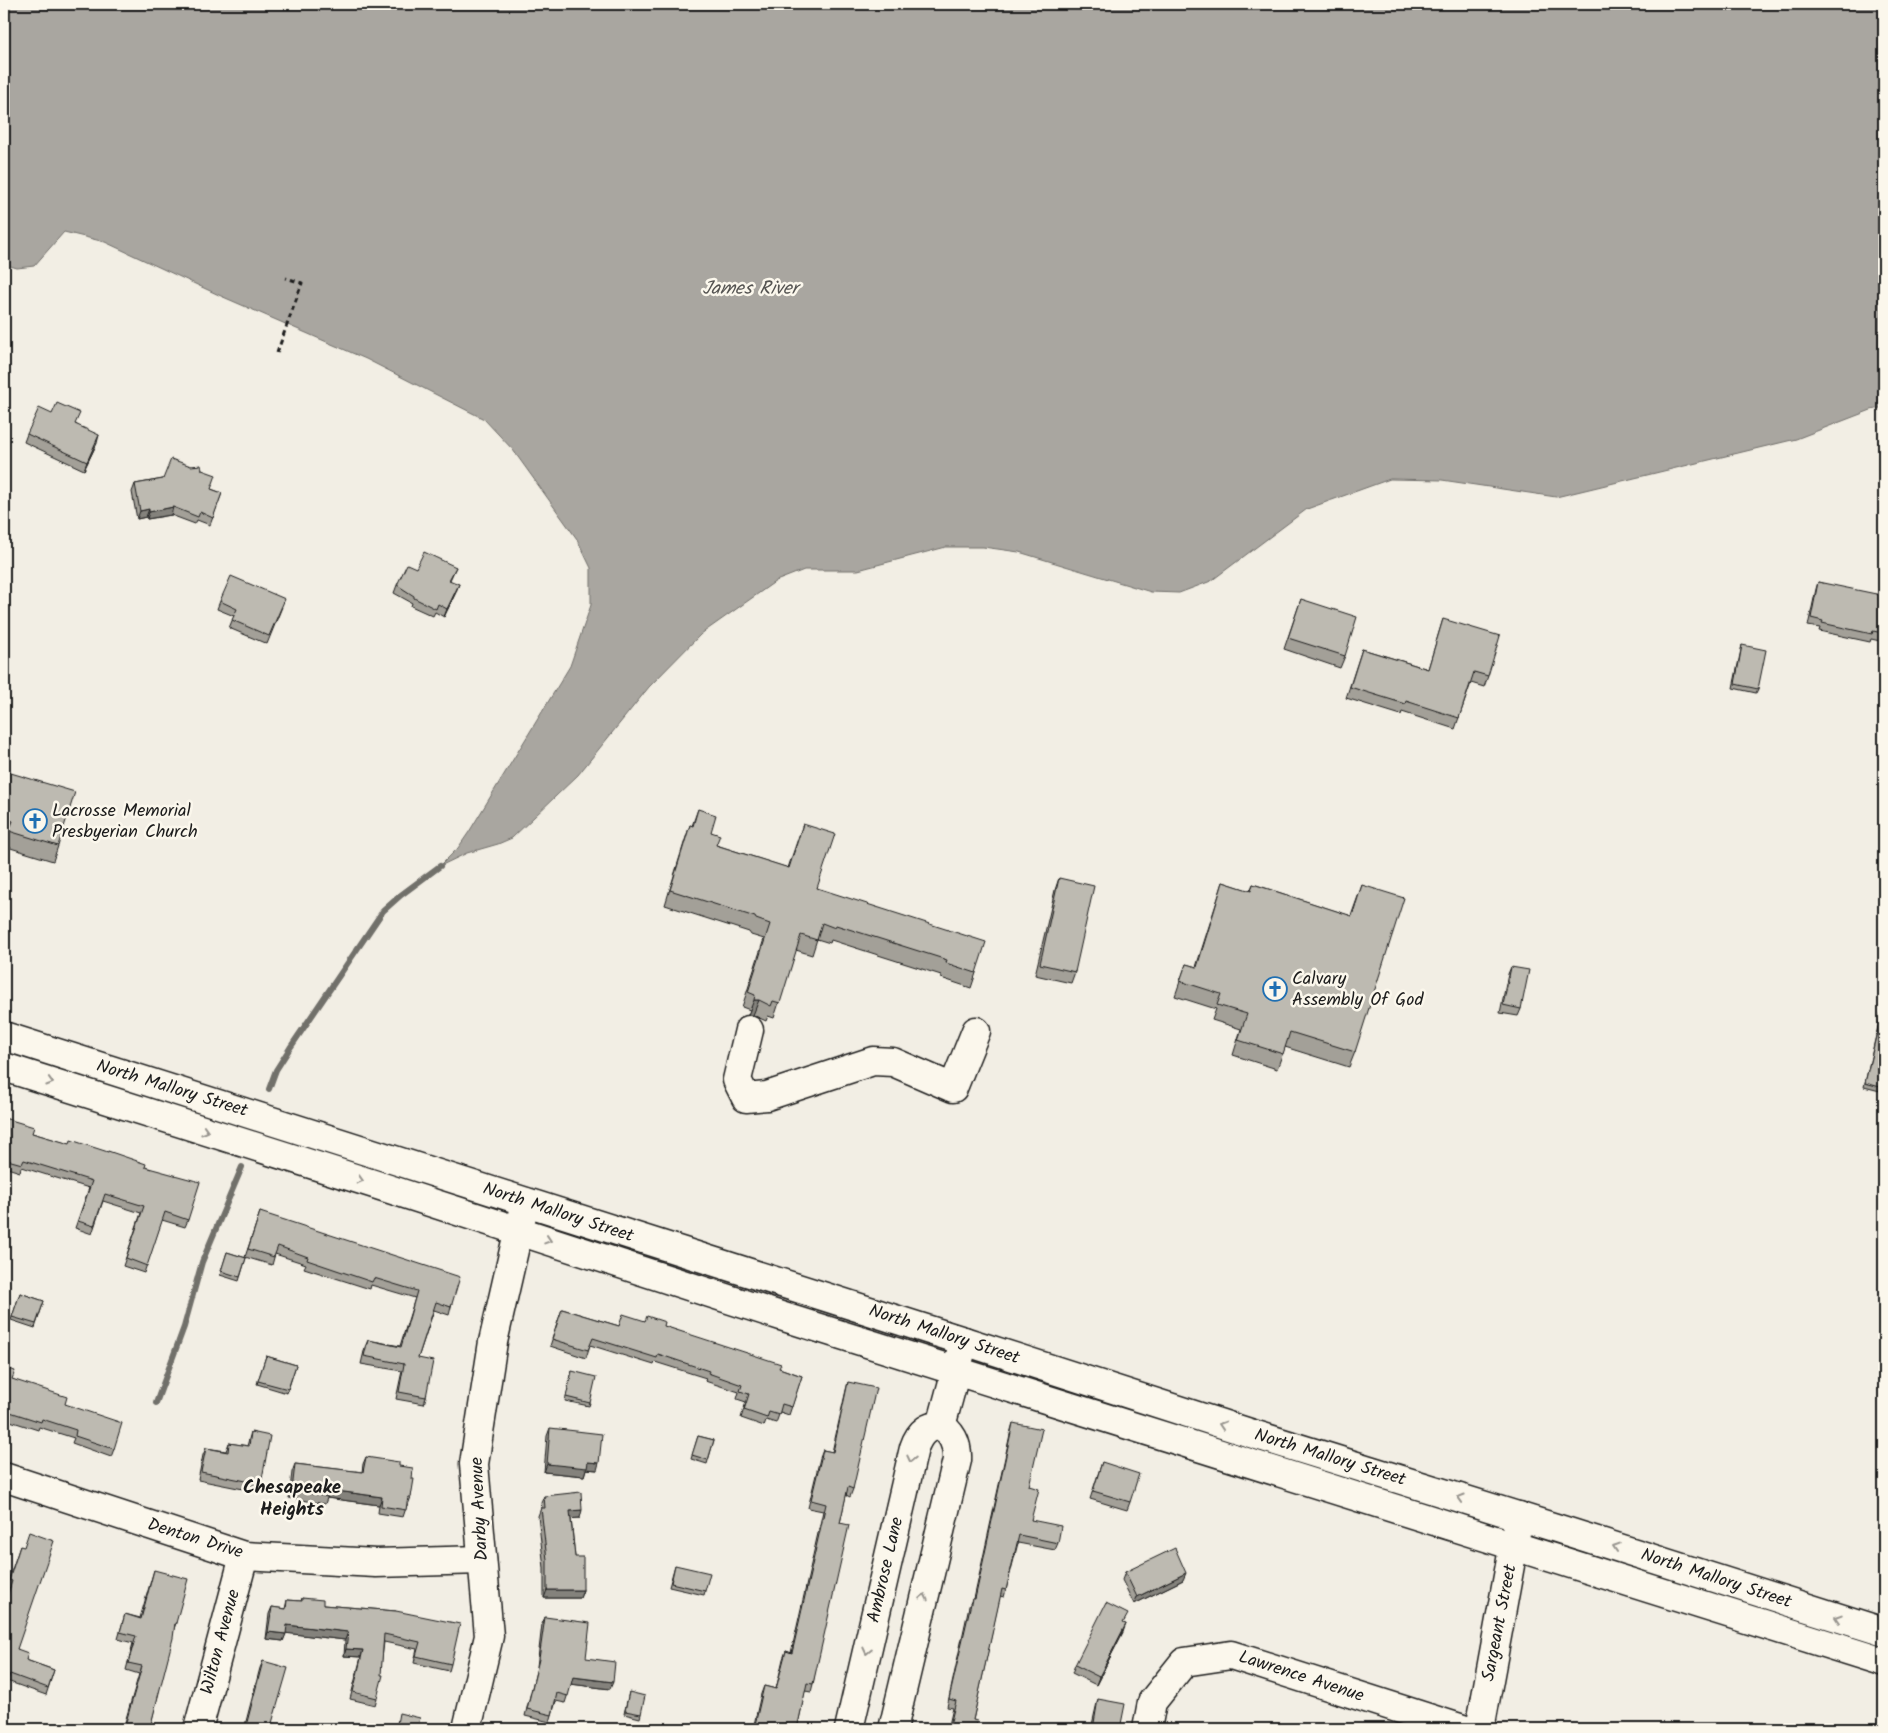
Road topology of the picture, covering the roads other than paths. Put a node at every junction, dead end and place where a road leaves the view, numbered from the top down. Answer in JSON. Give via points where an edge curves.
{"nodes":[{"id":1,"x":749,"y":1030,"type":"dead end"},
{"id":2,"x":976,"y":1031,"type":"dead end"},
{"id":3,"x":4,"y":1036,"type":"edge"},
{"id":4,"x":4,"y":1067,"type":"edge"},
{"id":5,"x":525,"y":1202,"type":"junction"},
{"id":6,"x":518,"y":1230,"type":"junction"},
{"id":7,"x":964,"y":1341,"type":"junction"},
{"id":8,"x":955,"y":1370,"type":"junction"},
{"id":9,"x":940,"y":1426,"type":"junction"},
{"id":10,"x":4,"y":1477,"type":"edge"},
{"id":11,"x":1519,"y":1516,"type":"junction"},
{"id":12,"x":1514,"y":1545,"type":"junction"},
{"id":13,"x":244,"y":1556,"type":"junction"},
{"id":14,"x":482,"y":1560,"type":"junction"},
{"id":15,"x":875,"y":1617,"type":"junction"},
{"id":16,"x":918,"y":1626,"type":"junction"},
{"id":17,"x":1884,"y":1632,"type":"edge"},
{"id":18,"x":1884,"y":1662,"type":"edge"},
{"id":19,"x":198,"y":1729,"type":"edge"},
{"id":20,"x":467,"y":1729,"type":"edge"},
{"id":21,"x":849,"y":1729,"type":"edge"},
{"id":22,"x":893,"y":1729,"type":"edge"},
{"id":23,"x":1147,"y":1729,"type":"edge"},
{"id":24,"x":1463,"y":1729,"type":"edge"},
{"id":25,"x":1480,"y":1729,"type":"edge"}],
"edges":[{"from":1,"to":2,"type":"main road","via":[[737,1080],[746,1098],[766,1096],[874,1061],[893,1062],[953,1088]]},
{"from":3,"to":5,"type":"main road","name":"North Mallory Street"},
{"from":4,"to":6,"type":"main road","name":"North Mallory Street","one_way":true},
{"from":5,"to":6,"type":"main road","name":"Darby Avenue"},
{"from":5,"to":7,"type":"main road","name":"North Mallory Street"},
{"from":6,"to":8,"type":"main road","name":"North Mallory Street","one_way":true},
{"from":6,"to":14,"type":"main road","name":"Darby Avenue","via":[[494,1342],[474,1464]]},
{"from":7,"to":8,"type":"main road"},
{"from":11,"to":7,"type":"main road","name":"North Mallory Street","one_way":true},
{"from":8,"to":9,"type":"main road"},
{"from":8,"to":12,"type":"main road","name":"North Mallory Street"},
{"from":9,"to":15,"type":"main road","name":"Ambrose Lane","one_way":true,"via":[[927,1429],[916,1442]]},
{"from":16,"to":9,"type":"main road","one_way":true,"via":[[957,1460],[952,1434]]},
{"from":10,"to":13,"type":"main road","name":"Denton Drive"},
{"from":11,"to":12,"type":"main road","name":"Sargeant Street"},
{"from":17,"to":11,"type":"main road","name":"North Mallory Street","one_way":true},
{"from":12,"to":18,"type":"main road","name":"North Mallory Street"},
{"from":12,"to":25,"type":"main road","name":"Sargeant Street"},
{"from":13,"to":14,"type":"main road","name":"Denton Drive","via":[[376,1563]]},
{"from":13,"to":19,"type":"main road","name":"Wilton Avenue"},
{"from":14,"to":20,"type":"main road","name":"Darby Avenue","via":[[489,1636]]},
{"from":15,"to":16,"type":"main road"},
{"from":15,"to":21,"type":"main road","name":"Ambrose Lane","one_way":true},
{"from":16,"to":22,"type":"main road"},
{"from":23,"to":24,"type":"main road","name":"Lawrence Avenue","via":[[1152,1702],[1184,1662],[1231,1655]]}]}
